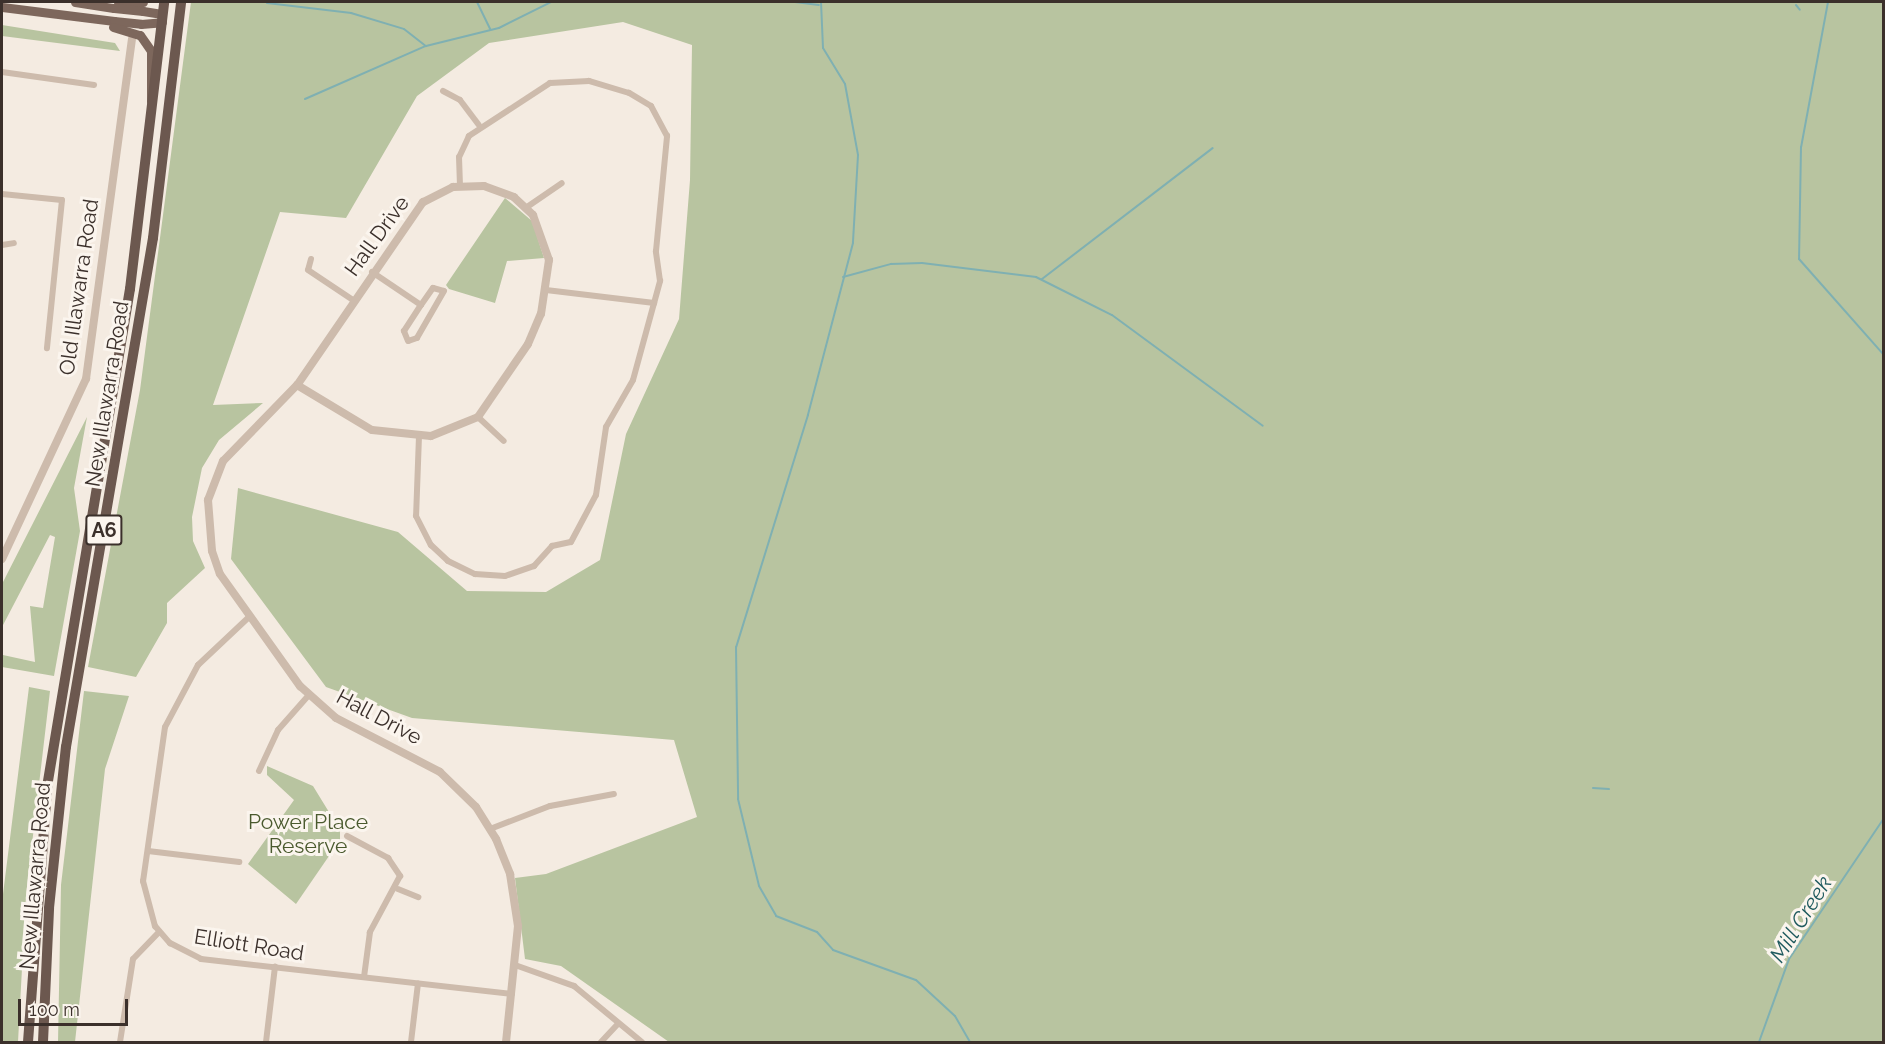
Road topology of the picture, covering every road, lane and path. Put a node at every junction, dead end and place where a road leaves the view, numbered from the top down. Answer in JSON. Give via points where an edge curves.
{"nodes":[{"id":1,"x":75,"y":2,"type":"edge"},
{"id":2,"x":164,"y":2,"type":"edge"},
{"id":3,"x":181,"y":2,"type":"edge"},
{"id":4,"x":116,"y":5,"type":"edge"},
{"id":5,"x":143,"y":6,"type":"edge"},
{"id":6,"x":2,"y":7,"type":"edge"},
{"id":7,"x":162,"y":18,"type":"junction"},
{"id":8,"x":178,"y":18,"type":"junction"},
{"id":9,"x":113,"y":24,"type":"junction"},
{"id":10,"x":136,"y":37,"type":"junction"},
{"id":11,"x":2,"y":72,"type":"edge"},
{"id":12,"x":94,"y":85,"type":"dead end"},
{"id":13,"x":443,"y":91,"type":"dead end"},
{"id":14,"x":152,"y":101,"type":"junction"},
{"id":15,"x":479,"y":125,"type":"junction"},
{"id":16,"x":562,"y":183,"type":"dead end"},
{"id":17,"x":460,"y":186,"type":"junction"},
{"id":18,"x":2,"y":194,"type":"edge"},
{"id":19,"x":526,"y":207,"type":"junction"},
{"id":20,"x":14,"y":243,"type":"dead end"},
{"id":21,"x":2,"y":245,"type":"edge"},
{"id":22,"x":311,"y":259,"type":"dead end"},
{"id":23,"x":372,"y":272,"type":"junction"},
{"id":24,"x":546,"y":290,"type":"junction"},
{"id":25,"x":353,"y":300,"type":"junction"},
{"id":26,"x":654,"y":303,"type":"junction"},
{"id":27,"x":421,"y":304,"type":"junction"},
{"id":28,"x":47,"y":348,"type":"dead end"},
{"id":29,"x":297,"y":385,"type":"junction"},
{"id":30,"x":478,"y":417,"type":"junction"},
{"id":31,"x":419,"y":436,"type":"junction"},
{"id":32,"x":504,"y":441,"type":"dead end"},
{"id":33,"x":2,"y":560,"type":"edge"},
{"id":34,"x":249,"y":617,"type":"junction"},
{"id":35,"x":308,"y":696,"type":"junction"},
{"id":36,"x":259,"y":771,"type":"dead end"},
{"id":37,"x":614,"y":794,"type":"dead end"},
{"id":38,"x":490,"y":829,"type":"junction"},
{"id":39,"x":347,"y":836,"type":"dead end"},
{"id":40,"x":148,"y":850,"type":"junction"},
{"id":41,"x":239,"y":862,"type":"dead end"},
{"id":42,"x":398,"y":889,"type":"junction"},
{"id":43,"x":418,"y":897,"type":"dead end"},
{"id":44,"x":159,"y":932,"type":"junction"},
{"id":45,"x":515,"y":964,"type":"junction"},
{"id":46,"x":275,"y":967,"type":"junction"},
{"id":47,"x":364,"y":977,"type":"junction"},
{"id":48,"x":418,"y":983,"type":"junction"},
{"id":49,"x":512,"y":993,"type":"junction"},
{"id":50,"x":618,"y":1024,"type":"junction"},
{"id":51,"x":28,"y":1042,"type":"edge"},
{"id":52,"x":43,"y":1042,"type":"edge"},
{"id":53,"x":120,"y":1042,"type":"edge"},
{"id":54,"x":266,"y":1042,"type":"edge"},
{"id":55,"x":411,"y":1042,"type":"edge"},
{"id":56,"x":506,"y":1042,"type":"edge"},
{"id":57,"x":601,"y":1042,"type":"edge"},
{"id":58,"x":642,"y":1042,"type":"edge"}],
"edges":[{"from":1,"to":4,"type":"main road"},
{"from":2,"to":7,"type":"highway","name":"New Illawarra Road","number":"A6"},
{"from":3,"to":8,"type":"highway","name":"New Illawarra Road","number":"A6"},
{"from":4,"to":5,"type":"main road","bridge":true},
{"from":5,"to":7,"type":"main road"},
{"from":6,"to":9,"type":"main road"},
{"from":7,"to":8,"type":"highway"},
{"from":7,"to":9,"type":"main road","bridge":true,"via":[[141,24]]},
{"from":7,"to":14,"type":"highway","name":"New Illawarra Road","number":"A6"},
{"from":8,"to":52,"type":"highway","name":"New Illawarra Road","number":"A6","via":[[151,249],[66,747],[49,908]]},
{"from":9,"to":10,"type":"main road","bridge":true},
{"from":10,"to":14,"type":"main road","via":[[151,51],[147,87]]},
{"from":10,"to":33,"type":"street","name":"Old Illawarra Road","via":[[86,378]]},
{"from":11,"to":12,"type":"street"},
{"from":13,"to":15,"type":"street","via":[[460,100]]},
{"from":14,"to":51,"type":"highway","name":"New Illawarra Road","number":"A6","via":[[130,289],[47,787]]},
{"from":15,"to":17,"type":"street","via":[[461,150]]},
{"from":15,"to":26,"type":"street","via":[[535,89],[564,80],[597,82],[651,106],[669,144],[656,251],[661,276]]},
{"from":16,"to":19,"type":"street"},
{"from":17,"to":19,"type":"street","name":"Hall Drive","via":[[496,189]]},
{"from":17,"to":23,"type":"street","name":"Hall Drive","via":[[438,193],[416,208]]},
{"from":18,"to":28,"type":"street","via":[[62,200]]},
{"from":19,"to":24,"type":"street","name":"Hall Drive","via":[[546,241]]},
{"from":20,"to":21,"type":"street"},
{"from":22,"to":25,"type":"street","via":[[308,270]]},
{"from":23,"to":25,"type":"street","name":"Hall Drive"},
{"from":23,"to":27,"type":"street"},
{"from":24,"to":26,"type":"street"},
{"from":24,"to":30,"type":"street","name":"Hall Drive","via":[[534,333]]},
{"from":25,"to":29,"type":"street","name":"Hall Drive"},
{"from":26,"to":31,"type":"street","via":[[633,380],[606,427],[596,495],[571,542],[552,546],[534,566],[505,576],[475,573],[442,556],[422,531],[414,509]]},
{"from":27,"to":27,"type":"street","via":[[433,288],[444,291],[416,340],[408,341],[404,331]]},
{"from":29,"to":31,"type":"street","name":"Hall Drive","via":[[363,427]]},
{"from":29,"to":34,"type":"street","name":"Hall Drive","via":[[223,461],[208,500],[212,550]]},
{"from":30,"to":31,"type":"street","name":"Hall Drive","via":[[451,432]]},
{"from":30,"to":32,"type":"street"},
{"from":34,"to":35,"type":"street","name":"Hall Drive"},
{"from":34,"to":40,"type":"street","via":[[211,648],[172,708],[161,744]]},
{"from":35,"to":36,"type":"street","via":[[278,730]]},
{"from":35,"to":38,"type":"street","name":"Hall Drive","via":[[355,729],[440,772]]},
{"from":37,"to":38,"type":"street","via":[[550,806]]},
{"from":38,"to":45,"type":"street","name":"Hall Drive","via":[[513,887]]},
{"from":39,"to":42,"type":"street","via":[[393,862],[400,876]]},
{"from":40,"to":41,"type":"street"},
{"from":40,"to":44,"type":"street","via":[[144,890]]},
{"from":42,"to":43,"type":"street"},
{"from":42,"to":47,"type":"street","via":[[370,932]]},
{"from":44,"to":46,"type":"street","name":"Elliott Road","via":[[201,958]]},
{"from":44,"to":53,"type":"street","via":[[133,960]]},
{"from":45,"to":49,"type":"street","name":"Hall Drive"},
{"from":45,"to":50,"type":"street","via":[[557,976]]},
{"from":46,"to":47,"type":"street","name":"Elliott Road"},
{"from":46,"to":54,"type":"street"},
{"from":47,"to":48,"type":"street","name":"Elliott Road"},
{"from":48,"to":49,"type":"street","name":"Elliott Road"},
{"from":48,"to":55,"type":"street"},
{"from":49,"to":56,"type":"street","name":"Hall Drive"},
{"from":50,"to":57,"type":"street"},
{"from":50,"to":58,"type":"street"}]}
